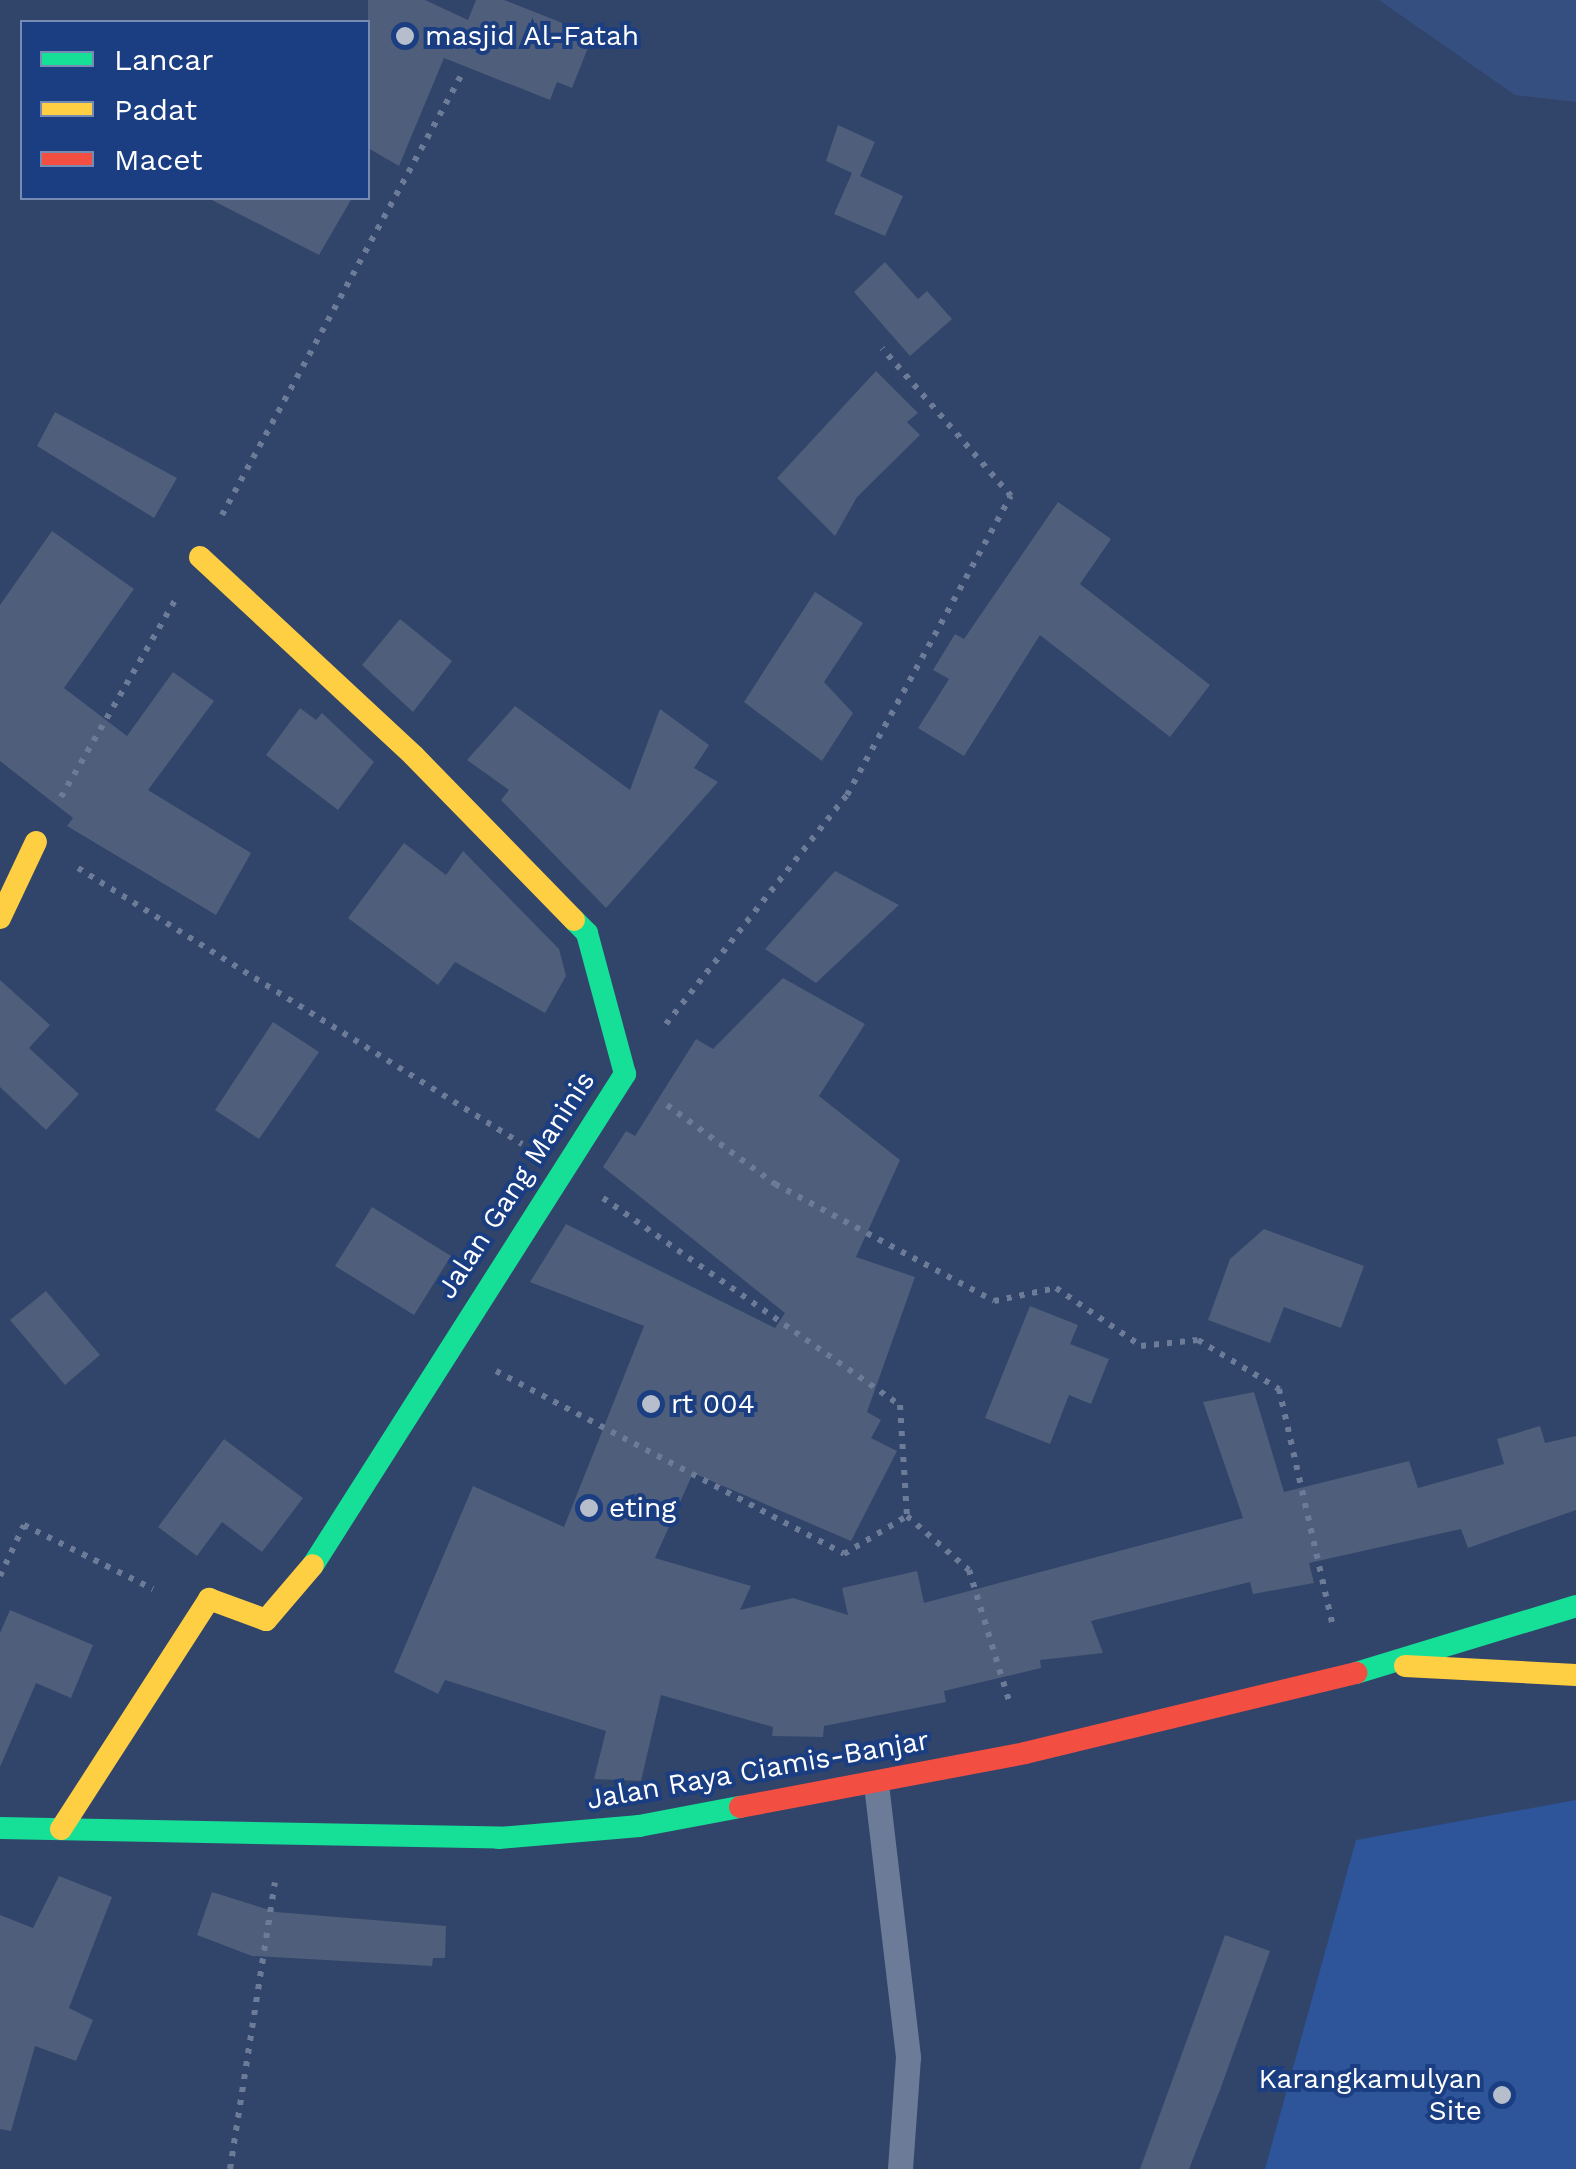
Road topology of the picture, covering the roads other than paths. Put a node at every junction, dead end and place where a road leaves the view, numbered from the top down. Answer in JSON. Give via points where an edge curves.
{"nodes":[{"id":1,"x":200,"y":557,"type":"road end"},
{"id":2,"x":36,"y":842,"type":"road end"},
{"id":3,"x":0,"y":918,"type":"edge"},
{"id":4,"x":1576,"y":1606,"type":"edge"},
{"id":5,"x":1394,"y":1664,"type":"junction"},
{"id":6,"x":1576,"y":1676,"type":"edge"},
{"id":7,"x":876,"y":1784,"type":"junction"},
{"id":8,"x":0,"y":1828,"type":"edge"},
{"id":9,"x":61,"y":1829,"type":"junction"},
{"id":10,"x":900,"y":2169,"type":"edge"}],
"edges":[{"from":1,"to":9,"type":"main road","name":"Jalan Gang Maninis","via":[[414,756],[587,933],[625,1074],[277,1615],[266,1620],[214,1596]]},
{"from":2,"to":3,"type":"main road"},
{"from":4,"to":5,"type":"main road"},
{"from":5,"to":6,"type":"main road"},
{"from":5,"to":7,"type":"main road","name":"Jalan Raya Ciamis-Banjar"},
{"from":7,"to":9,"type":"main road","name":"Jalan Raya Ciamis-Banjar","via":[[640,1826],[498,1838]]},
{"from":7,"to":10,"type":"lane","via":[[908,2057]]},
{"from":8,"to":9,"type":"main road","name":"Jalan Raya Ciamis-Banjar"}]}
